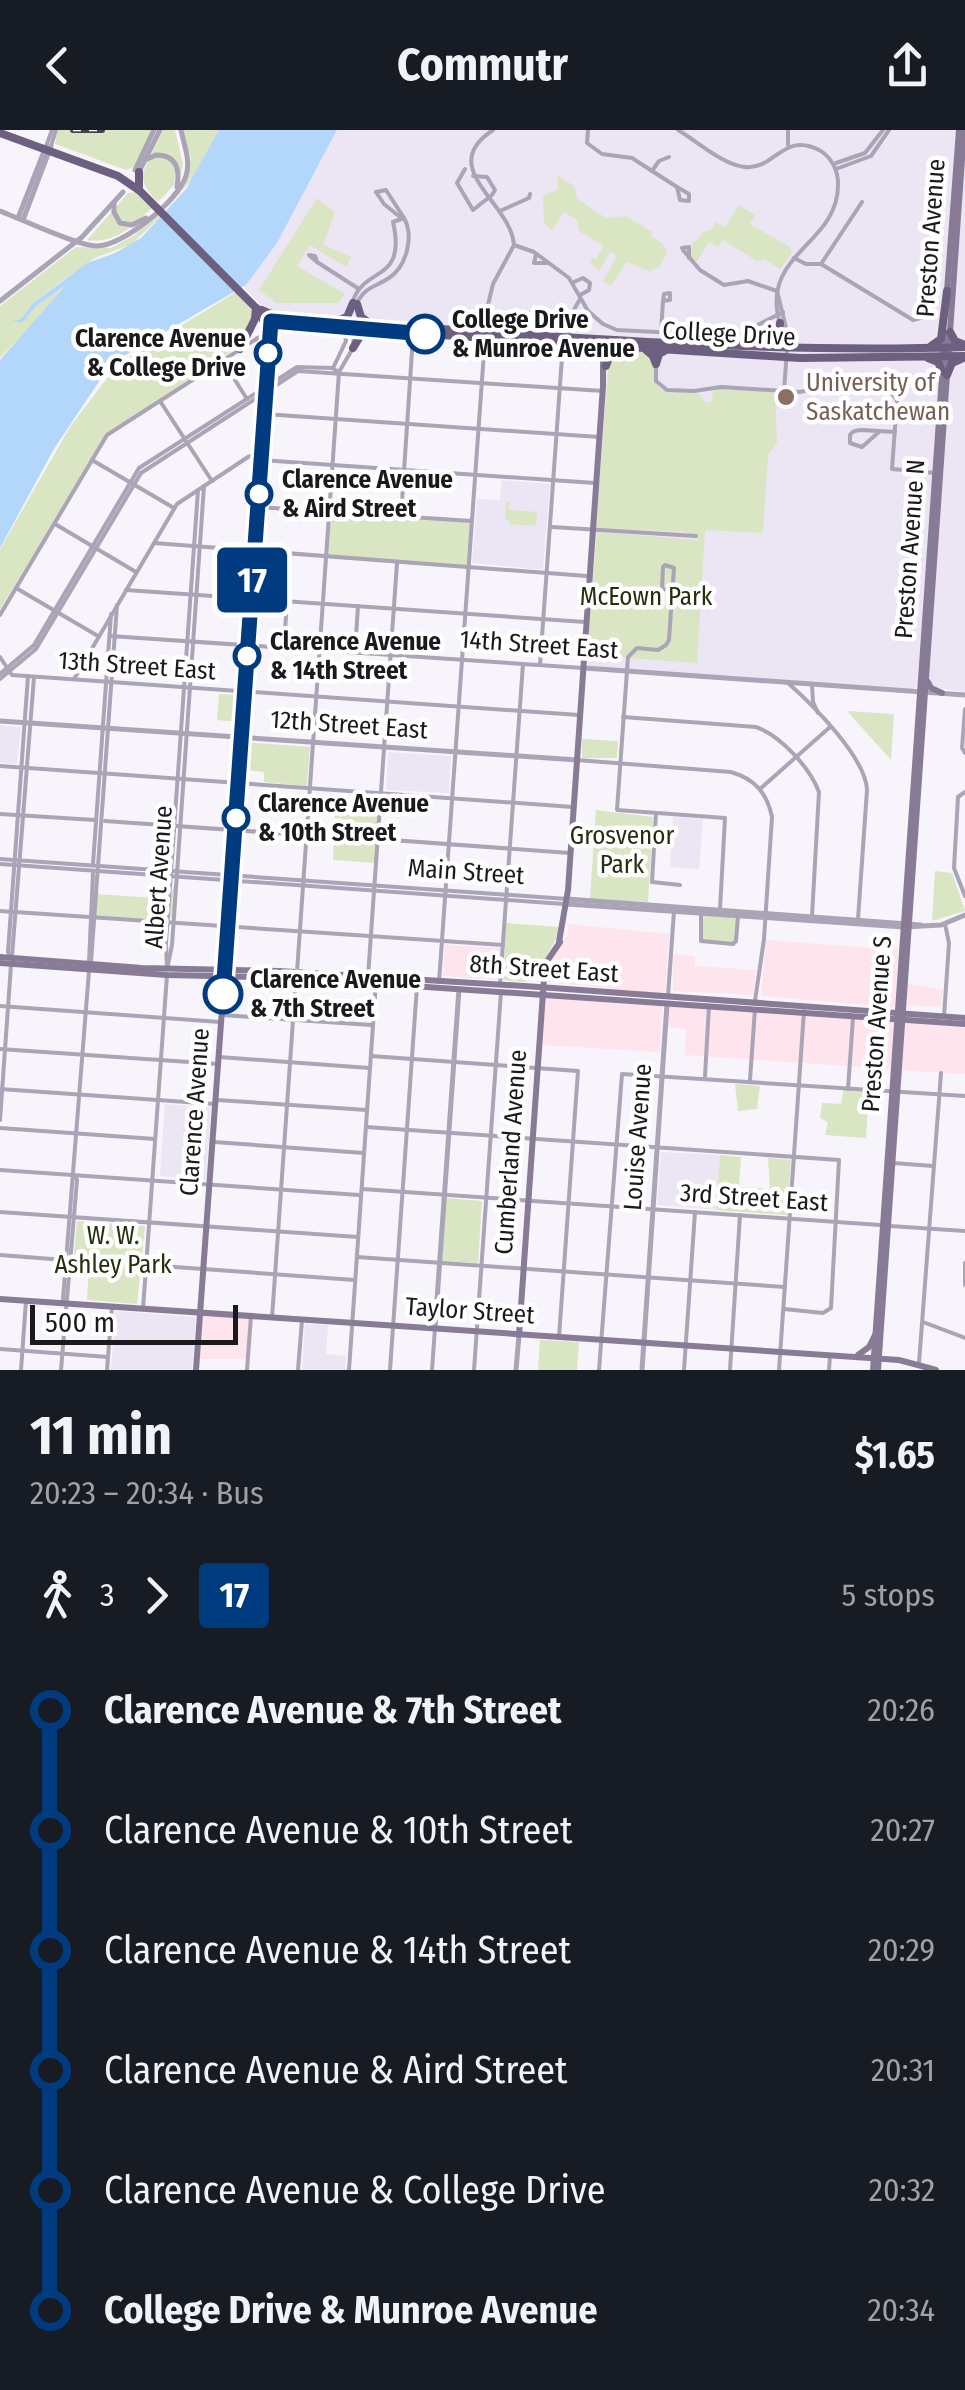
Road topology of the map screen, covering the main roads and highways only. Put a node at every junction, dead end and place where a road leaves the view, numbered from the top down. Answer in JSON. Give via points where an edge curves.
{"nodes":[{"id":1,"x":7,"y":130,"type":"edge"},
{"id":2,"x":961,"y":130,"type":"edge"},
{"id":3,"x":0,"y":133,"type":"edge"},
{"id":4,"x":48,"y":148,"type":"junction"},
{"id":5,"x":125,"y":177,"type":"junction"},
{"id":6,"x":140,"y":189,"type":"junction"},
{"id":7,"x":948,"y":291,"type":"junction"},
{"id":8,"x":257,"y":309,"type":"junction"},
{"id":9,"x":487,"y":310,"type":"road end"},
{"id":10,"x":780,"y":317,"type":"road end"},
{"id":11,"x":272,"y":318,"type":"junction"},
{"id":12,"x":331,"y":322,"type":"junction"},
{"id":13,"x":376,"y":325,"type":"junction"},
{"id":14,"x":355,"y":327,"type":"junction"},
{"id":15,"x":456,"y":330,"type":"junction"},
{"id":16,"x":950,"y":332,"type":"junction"},
{"id":17,"x":485,"y":335,"type":"junction"},
{"id":18,"x":270,"y":336,"type":"junction"},
{"id":19,"x":788,"y":336,"type":"road end"},
{"id":20,"x":566,"y":340,"type":"junction"},
{"id":21,"x":605,"y":343,"type":"junction"},
{"id":22,"x":750,"y":346,"type":"junction"},
{"id":23,"x":623,"y":347,"type":"junction"},
{"id":24,"x":353,"y":348,"type":"road end"},
{"id":25,"x":642,"y":348,"type":"junction"},
{"id":26,"x":800,"y":348,"type":"junction"},
{"id":27,"x":240,"y":349,"type":"road end"},
{"id":28,"x":666,"y":350,"type":"junction"},
{"id":29,"x":965,"y":351,"type":"edge"},
{"id":30,"x":922,"y":352,"type":"junction"},
{"id":31,"x":946,"y":352,"type":"junction"},
{"id":32,"x":785,"y":353,"type":"junction"},
{"id":33,"x":838,"y":359,"type":"junction"},
{"id":34,"x":606,"y":366,"type":"junction"},
{"id":35,"x":944,"y":373,"type":"junction"},
{"id":36,"x":603,"y":389,"type":"junction"},
{"id":37,"x":248,"y":457,"type":"road end"},
{"id":38,"x":261,"y":459,"type":"junction"},
{"id":39,"x":937,"y":473,"type":"junction"},
{"id":40,"x":927,"y":664,"type":"junction"},
{"id":41,"x":923,"y":692,"type":"junction"},
{"id":42,"x":942,"y":693,"type":"road end"},
{"id":43,"x":0,"y":960,"type":"edge"},
{"id":44,"x":544,"y":971,"type":"junction"},
{"id":45,"x":225,"y":974,"type":"junction"},
{"id":46,"x":374,"y":979,"type":"junction"},
{"id":47,"x":439,"y":985,"type":"junction"},
{"id":48,"x":519,"y":986,"type":"junction"},
{"id":49,"x":500,"y":989,"type":"junction"},
{"id":50,"x":543,"y":991,"type":"junction"},
{"id":51,"x":643,"y":995,"type":"junction"},
{"id":52,"x":617,"y":1000,"type":"junction"},
{"id":53,"x":667,"y":1000,"type":"junction"},
{"id":54,"x":755,"y":1006,"type":"junction"},
{"id":55,"x":804,"y":1010,"type":"junction"},
{"id":56,"x":900,"y":1016,"type":"junction"},
{"id":57,"x":965,"y":1021,"type":"edge"},
{"id":58,"x":895,"y":1092,"type":"junction"},
{"id":59,"x":886,"y":1225,"type":"junction"},
{"id":60,"x":0,"y":1299,"type":"edge"},
{"id":61,"x":201,"y":1313,"type":"junction"},
{"id":62,"x":876,"y":1328,"type":"junction"},
{"id":63,"x":518,"y":1335,"type":"junction"},
{"id":64,"x":848,"y":1358,"type":"junction"},
{"id":65,"x":877,"y":1359,"type":"junction"},
{"id":66,"x":196,"y":1370,"type":"edge"},
{"id":67,"x":876,"y":1370,"type":"edge"},
{"id":68,"x":936,"y":1370,"type":"edge"}],
"edges":[{"from":1,"to":4,"type":"main road"},
{"from":2,"to":7,"type":"main road","name":"Preston Avenue"},
{"from":2,"to":16,"type":"main road","name":"Preston Avenue"},
{"from":3,"to":4,"type":"main road"},
{"from":4,"to":5,"type":"main road"},
{"from":5,"to":6,"type":"main road"},
{"from":5,"to":6,"type":"main road","via":[[124,192]]},
{"from":5,"to":6,"type":"main road","via":[[137,171]]},
{"from":6,"to":8,"type":"main road","bridge":true},
{"from":7,"to":30,"type":"main road","via":[[941,339]]},
{"from":7,"to":31,"type":"main road","name":"Preston Avenue"},
{"from":8,"to":11,"type":"main road","name":"College Drive"},
{"from":8,"to":18,"type":"main road"},
{"from":8,"to":27,"type":"main road"},
{"from":9,"to":15,"type":"main road","via":[[476,326]]},
{"from":10,"to":22,"type":"main road","via":[[776,342]]},
{"from":11,"to":12,"type":"main road","name":"College Drive"},
{"from":11,"to":14,"type":"main road","name":"College Drive"},
{"from":11,"to":18,"type":"main road"},
{"from":12,"to":13,"type":"main road","via":[[346,318],[355,303],[361,318]]},
{"from":12,"to":14,"type":"main road","name":"College Drive"},
{"from":13,"to":14,"type":"main road","name":"College Drive"},
{"from":13,"to":15,"type":"main road","name":"College Drive"},
{"from":14,"to":17,"type":"main road","name":"College Drive"},
{"from":14,"to":24,"type":"main road"},
{"from":15,"to":17,"type":"main road","name":"College Drive"},
{"from":16,"to":29,"type":"main road"},
{"from":16,"to":31,"type":"main road","name":"Preston Avenue"},
{"from":17,"to":20,"type":"main road","name":"College Drive"},
{"from":17,"to":20,"type":"main road","name":"College Drive"},
{"from":18,"to":38,"type":"main road"},
{"from":19,"to":26,"type":"main road"},
{"from":20,"to":21,"type":"main road","name":"College Drive"},
{"from":21,"to":22,"type":"main road","name":"College Drive"},
{"from":21,"to":23,"type":"main road","name":"College Drive"},
{"from":21,"to":34,"type":"main road"},
{"from":21,"to":36,"type":"main road"},
{"from":22,"to":32,"type":"main road","name":"College Drive"},
{"from":23,"to":25,"type":"main road","name":"College Drive"},
{"from":23,"to":34,"type":"main road"},
{"from":25,"to":28,"type":"main road","name":"College Drive"},
{"from":25,"to":28,"type":"main road","via":[[656,364]]},
{"from":26,"to":30,"type":"main road","name":"College Drive"},
{"from":26,"to":32,"type":"main road","name":"College Drive"},
{"from":28,"to":32,"type":"main road","name":"College Drive"},
{"from":29,"to":31,"type":"main road","name":"College Drive"},
{"from":29,"to":35,"type":"main road"},
{"from":30,"to":31,"type":"main road","name":"College Drive"},
{"from":30,"to":33,"type":"main road","name":"College Drive"},
{"from":30,"to":35,"type":"main road"},
{"from":31,"to":33,"type":"main road"},
{"from":31,"to":35,"type":"main road","name":"Preston Avenue N"},
{"from":32,"to":33,"type":"main road","name":"College Drive"},
{"from":34,"to":36,"type":"main road"},
{"from":35,"to":39,"type":"main road","name":"Preston Avenue N"},
{"from":36,"to":44,"type":"main road","name":"Cumberland Avenue","via":[[567,902],[559,942]]},
{"from":37,"to":38,"type":"main road"},
{"from":38,"to":45,"type":"main road","name":"Clarence Avenue"},
{"from":39,"to":40,"type":"main road","name":"Preston Avenue N"},
{"from":39,"to":41,"type":"main road","name":"Preston Avenue N"},
{"from":40,"to":41,"type":"main road","name":"Preston Avenue N"},
{"from":40,"to":42,"type":"main road","via":[[930,687]]},
{"from":41,"to":56,"type":"main road","name":"Preston Avenue S"},
{"from":43,"to":45,"type":"main road","name":"8th Street East"},
{"from":44,"to":48,"type":"main road","via":[[536,982]]},
{"from":44,"to":50,"type":"main road","name":"Cumberland Avenue"},
{"from":45,"to":46,"type":"main road","name":"8th Street East"},
{"from":45,"to":61,"type":"main road","name":"Clarence Avenue"},
{"from":46,"to":47,"type":"main road","name":"8th Street East"},
{"from":46,"to":47,"type":"main road","name":"8th Street East"},
{"from":47,"to":49,"type":"main road","name":"8th Street East"},
{"from":47,"to":49,"type":"main road","name":"8th Street East"},
{"from":48,"to":49,"type":"main road","name":"8th Street East"},
{"from":48,"to":50,"type":"main road","name":"8th Street East"},
{"from":49,"to":50,"type":"main road","name":"8th Street East"},
{"from":50,"to":51,"type":"main road","name":"8th Street East"},
{"from":50,"to":52,"type":"main road","name":"8th Street East"},
{"from":50,"to":63,"type":"main road","name":"Cumberland Avenue"},
{"from":51,"to":52,"type":"main road"},
{"from":51,"to":53,"type":"main road","name":"8th Street East"},
{"from":52,"to":53,"type":"main road","name":"8th Street East"},
{"from":53,"to":54,"type":"main road","name":"8th Street East"},
{"from":53,"to":54,"type":"main road","name":"8th Street East"},
{"from":54,"to":55,"type":"main road","name":"8th Street East"},
{"from":54,"to":55,"type":"main road","name":"8th Street East"},
{"from":55,"to":56,"type":"main road","name":"8th Street East"},
{"from":55,"to":56,"type":"main road","name":"8th Street East"},
{"from":56,"to":57,"type":"main road","name":"8th Street East"},
{"from":56,"to":57,"type":"main road","name":"8th Street East"},
{"from":56,"to":58,"type":"main road","name":"Preston Avenue S"},
{"from":58,"to":59,"type":"main road","name":"Preston Avenue S"},
{"from":58,"to":59,"type":"main road","name":"Preston Avenue S"},
{"from":59,"to":62,"type":"main road","name":"Preston Avenue S"},
{"from":59,"to":65,"type":"main road","name":"Preston Avenue S"},
{"from":60,"to":61,"type":"main road","name":"Taylor Street"},
{"from":61,"to":63,"type":"main road","name":"Taylor Street"},
{"from":61,"to":66,"type":"main road","name":"Clarence Avenue"},
{"from":62,"to":64,"type":"main road","via":[[869,1347]]},
{"from":62,"to":65,"type":"main road","name":"Preston Avenue S"},
{"from":63,"to":64,"type":"main road","name":"Taylor Street"},
{"from":64,"to":65,"type":"main road","name":"Taylor Street"},
{"from":65,"to":67,"type":"main road"},
{"from":65,"to":68,"type":"main road","name":"Taylor Street"}]}
